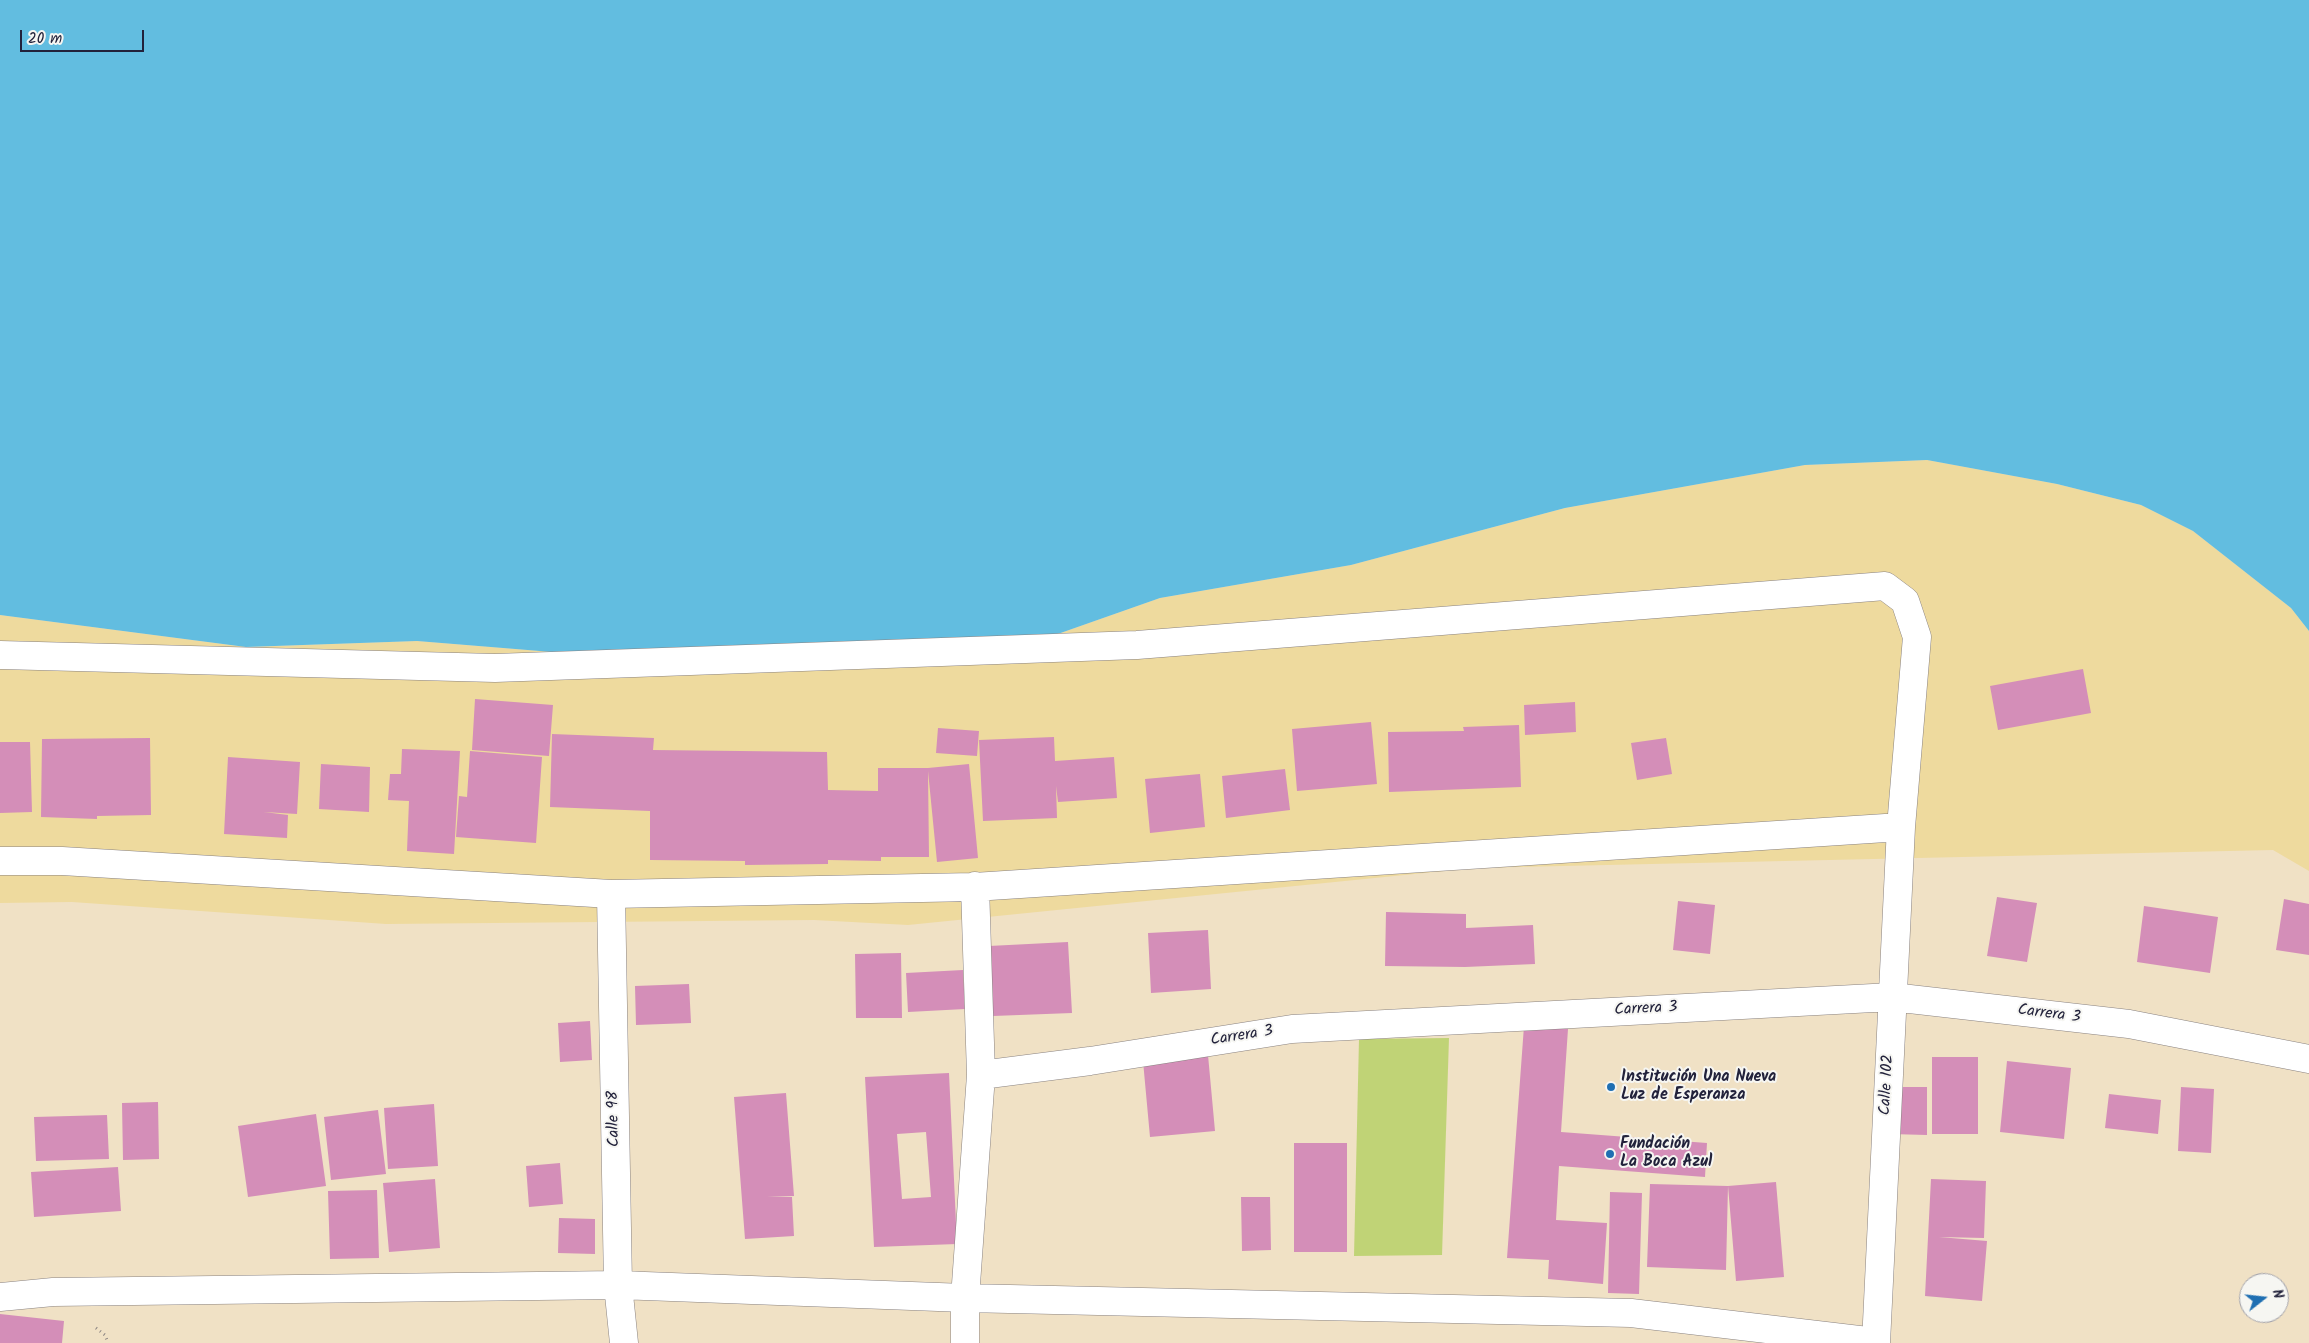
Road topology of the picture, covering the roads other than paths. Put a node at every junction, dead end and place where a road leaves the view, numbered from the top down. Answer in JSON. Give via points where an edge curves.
{"nodes":[{"id":1,"x":0,"y":655,"type":"edge"},
{"id":2,"x":1901,"y":827,"type":"junction"},
{"id":3,"x":0,"y":861,"type":"edge"},
{"id":4,"x":975,"y":886,"type":"junction"},
{"id":5,"x":611,"y":894,"type":"junction"},
{"id":6,"x":1892,"y":997,"type":"junction"},
{"id":7,"x":2309,"y":1059,"type":"edge"},
{"id":8,"x":981,"y":1074,"type":"junction"},
{"id":9,"x":618,"y":1286,"type":"junction"},
{"id":10,"x":0,"y":1298,"type":"edge"},
{"id":11,"x":965,"y":1298,"type":"junction"},
{"id":12,"x":1876,"y":1342,"type":"edge"},
{"id":13,"x":624,"y":1343,"type":"edge"},
{"id":14,"x":965,"y":1343,"type":"edge"}],
"edges":[{"from":1,"to":2,"type":"street","name":"Calle 102","via":[[495,668],[1127,646],[1885,586],[1904,601],[1917,637]]},
{"from":2,"to":4,"type":"street"},
{"from":2,"to":6,"type":"street","name":"Calle 102"},
{"from":3,"to":5,"type":"street","via":[[62,861]]},
{"from":4,"to":5,"type":"street"},
{"from":4,"to":8,"type":"street"},
{"from":5,"to":9,"type":"street","name":"Calle 98"},
{"from":6,"to":7,"type":"street","name":"Carrera 3","via":[[2129,1024]]},
{"from":6,"to":8,"type":"street","name":"Carrera 3","via":[[1292,1029],[1090,1061]]},
{"from":6,"to":12,"type":"street","name":"Calle 102"},
{"from":8,"to":11,"type":"street"},
{"from":9,"to":10,"type":"street","via":[[53,1292]]},
{"from":9,"to":11,"type":"street"},
{"from":9,"to":13,"type":"street","name":"Calle 98"},
{"from":11,"to":12,"type":"street","via":[[1631,1313]]},
{"from":11,"to":14,"type":"street"}]}
